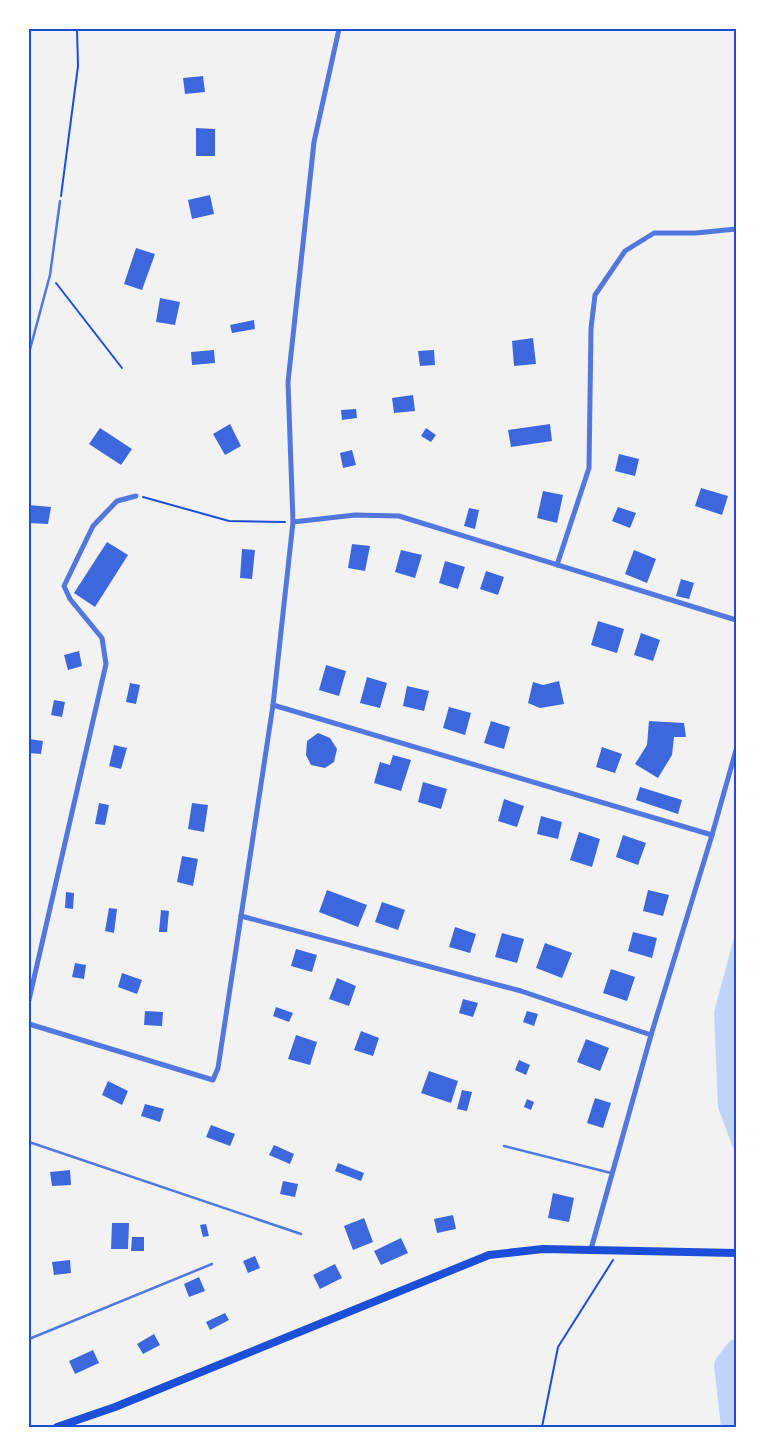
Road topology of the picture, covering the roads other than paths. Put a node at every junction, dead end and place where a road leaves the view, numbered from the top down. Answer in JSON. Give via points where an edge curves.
{"nodes":[{"id":1,"x":339,"y":29,"type":"edge"},
{"id":2,"x":60,"y":201,"type":"road end"},
{"id":3,"x":736,"y":229,"type":"edge"},
{"id":4,"x":29,"y":353,"type":"edge"},
{"id":5,"x":136,"y":496,"type":"road end"},
{"id":6,"x":294,"y":522,"type":"junction"},
{"id":7,"x":557,"y":566,"type":"junction"},
{"id":8,"x":736,"y":620,"type":"edge"},
{"id":9,"x":273,"y":705,"type":"junction"},
{"id":10,"x":736,"y":750,"type":"edge"},
{"id":11,"x":712,"y":835,"type":"junction"},
{"id":12,"x":241,"y":916,"type":"junction"},
{"id":13,"x":29,"y":1000,"type":"edge"},
{"id":14,"x":29,"y":1024,"type":"edge"},
{"id":15,"x":651,"y":1035,"type":"junction"},
{"id":16,"x":29,"y":1142,"type":"edge"},
{"id":17,"x":504,"y":1146,"type":"dead end"},
{"id":18,"x":612,"y":1174,"type":"junction"},
{"id":19,"x":301,"y":1234,"type":"dead end"},
{"id":20,"x":591,"y":1249,"type":"junction"},
{"id":21,"x":736,"y":1253,"type":"edge"},
{"id":22,"x":212,"y":1264,"type":"dead end"},
{"id":23,"x":29,"y":1339,"type":"edge"},
{"id":24,"x":58,"y":1427,"type":"edge"}],
"edges":[{"from":1,"to":6,"type":"street","via":[[314,142],[288,382]]},
{"from":2,"to":4,"type":"lane","via":[[50,275]]},
{"from":3,"to":7,"type":"street","via":[[654,233],[625,251],[595,294],[591,328],[589,468]]},
{"from":5,"to":13,"type":"street","via":[[117,501],[93,526],[64,586],[70,599],[102,638],[106,664]]},
{"from":6,"to":7,"type":"street","via":[[355,515],[399,516]]},
{"from":6,"to":9,"type":"street"},
{"from":7,"to":8,"type":"street"},
{"from":9,"to":11,"type":"street"},
{"from":9,"to":12,"type":"street"},
{"from":10,"to":11,"type":"street"},
{"from":11,"to":15,"type":"street"},
{"from":12,"to":14,"type":"street","via":[[218,1068],[213,1080]]},
{"from":12,"to":15,"type":"street","via":[[521,990]]},
{"from":15,"to":18,"type":"street"},
{"from":16,"to":19,"type":"lane"},
{"from":17,"to":18,"type":"lane"},
{"from":18,"to":20,"type":"street"},
{"from":20,"to":21,"type":"main road"},
{"from":20,"to":24,"type":"main road","via":[[543,1249],[489,1255],[115,1407]]},
{"from":22,"to":23,"type":"lane"}]}
